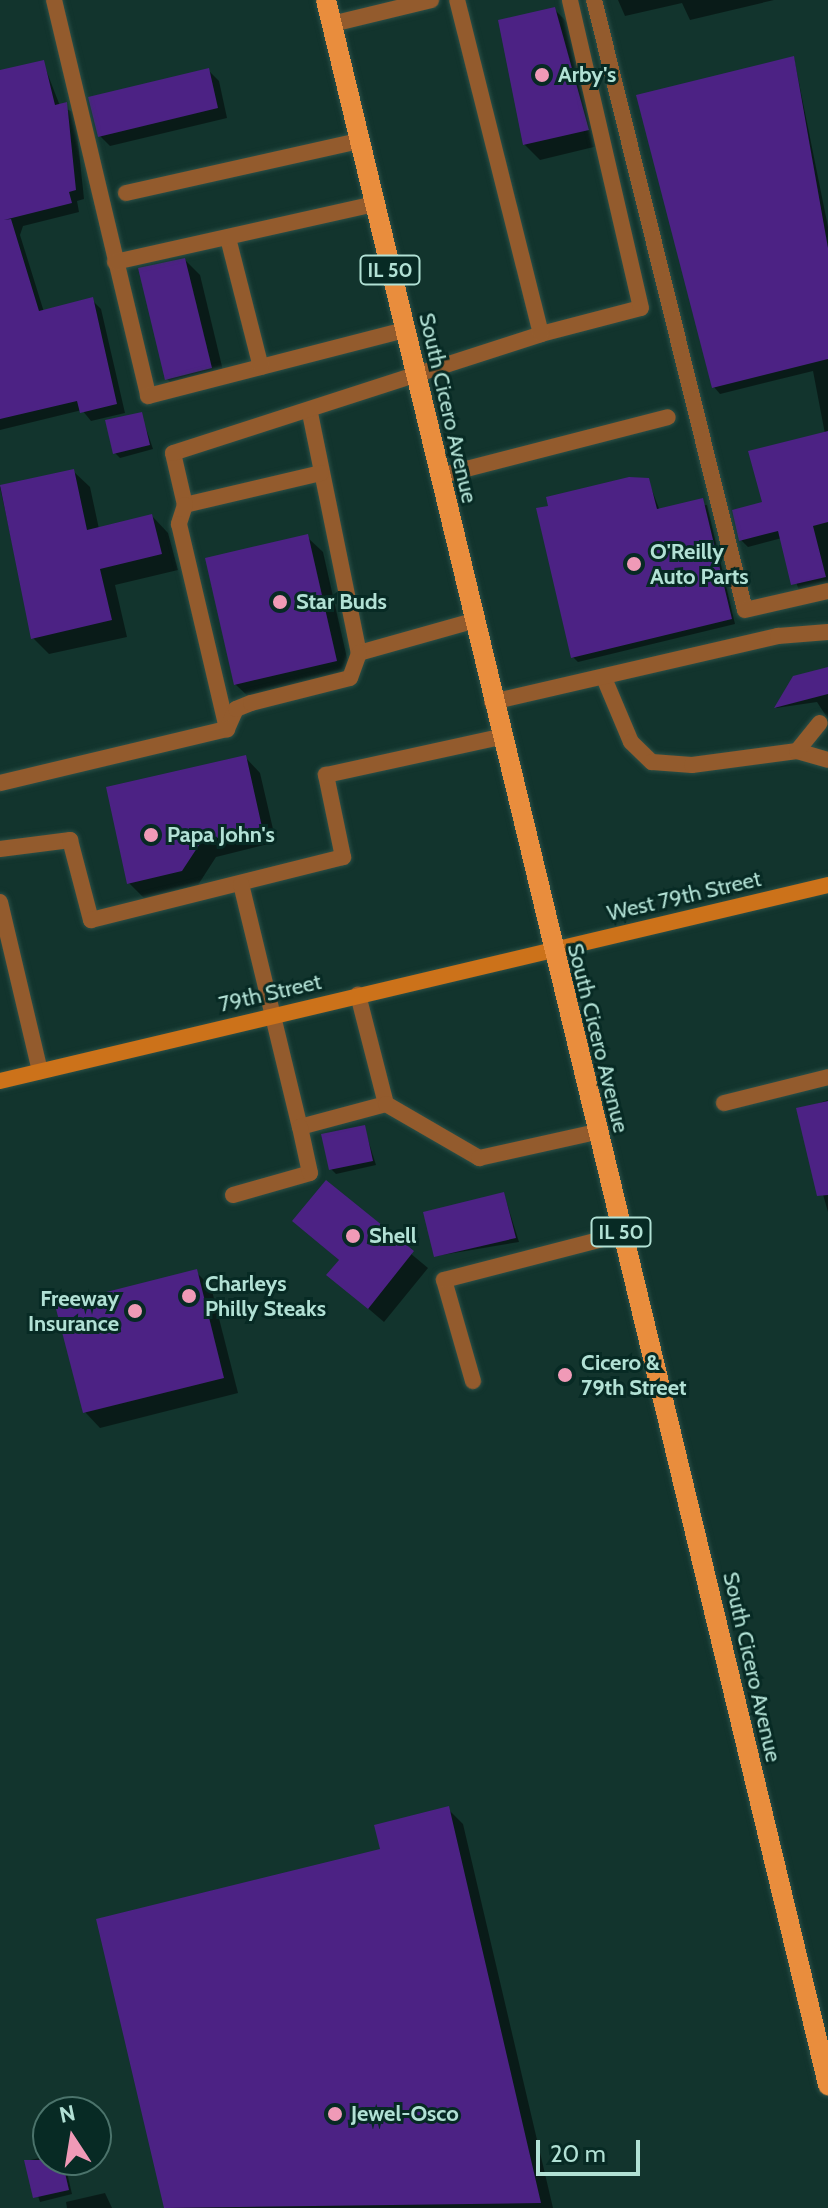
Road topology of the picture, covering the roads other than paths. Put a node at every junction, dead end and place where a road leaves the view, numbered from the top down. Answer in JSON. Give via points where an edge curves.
{"nodes":[{"id":1,"x":54,"y":0,"type":"edge"},
{"id":2,"x":326,"y":0,"type":"edge"},
{"id":3,"x":431,"y":0,"type":"edge"},
{"id":4,"x":457,"y":0,"type":"edge"},
{"id":5,"x":570,"y":0,"type":"edge"},
{"id":6,"x":594,"y":0,"type":"edge"},
{"id":7,"x":332,"y":24,"type":"junction"},
{"id":8,"x":359,"y":141,"type":"junction"},
{"id":9,"x":126,"y":193,"type":"dead end"},
{"id":10,"x":375,"y":204,"type":"junction"},
{"id":11,"x":228,"y":238,"type":"junction"},
{"id":12,"x":115,"y":262,"type":"junction"},
{"id":13,"x":405,"y":330,"type":"junction"},
{"id":14,"x":541,"y":334,"type":"junction"},
{"id":15,"x":261,"y":367,"type":"junction"},
{"id":16,"x":414,"y":370,"type":"junction"},
{"id":17,"x":310,"y":413,"type":"junction"},
{"id":18,"x":668,"y":417,"type":"dead end"},
{"id":19,"x":321,"y":473,"type":"junction"},
{"id":20,"x":439,"y":476,"type":"junction"},
{"id":21,"x":185,"y":505,"type":"junction"},
{"id":22,"x":828,"y":591,"type":"edge"},
{"id":23,"x":473,"y":621,"type":"junction"},
{"id":24,"x":828,"y":632,"type":"edge"},
{"id":25,"x":359,"y":653,"type":"junction"},
{"id":26,"x":604,"y":678,"type":"junction"},
{"id":27,"x":492,"y":702,"type":"junction"},
{"id":28,"x":820,"y":723,"type":"dead end"},
{"id":29,"x":227,"y":729,"type":"junction"},
{"id":30,"x":501,"y":737,"type":"junction"},
{"id":31,"x":797,"y":751,"type":"junction"},
{"id":32,"x":828,"y":760,"type":"edge"},
{"id":33,"x":0,"y":783,"type":"edge"},
{"id":34,"x":0,"y":849,"type":"edge"},
{"id":35,"x":241,"y":884,"type":"junction"},
{"id":36,"x":828,"y":885,"type":"edge"},
{"id":37,"x":0,"y":902,"type":"edge"},
{"id":38,"x":5,"y":944,"type":"edge"},
{"id":39,"x":551,"y":949,"type":"junction"},
{"id":40,"x":358,"y":995,"type":"junction"},
{"id":41,"x":270,"y":1016,"type":"junction"},
{"id":42,"x":40,"y":1071,"type":"junction"},
{"id":43,"x":828,"y":1077,"type":"edge"},
{"id":44,"x":0,"y":1081,"type":"edge"},
{"id":45,"x":724,"y":1103,"type":"dead end"},
{"id":46,"x":386,"y":1104,"type":"junction"},
{"id":47,"x":300,"y":1127,"type":"junction"},
{"id":48,"x":596,"y":1132,"type":"junction"},
{"id":49,"x":233,"y":1195,"type":"dead end"},
{"id":50,"x":622,"y":1234,"type":"junction"},
{"id":51,"x":473,"y":1381,"type":"dead end"},
{"id":52,"x":828,"y":2085,"type":"edge"}],
"edges":[{"from":1,"to":12,"type":"street"},
{"from":2,"to":7,"type":"main road","name":"South Cicero Avenue","number":"IL 50"},
{"from":3,"to":7,"type":"street"},
{"from":4,"to":14,"type":"street"},
{"from":5,"to":14,"type":"street","via":[[641,308]]},
{"from":6,"to":22,"type":"street","via":[[745,610]]},
{"from":7,"to":8,"type":"main road","name":"South Cicero Avenue","number":"IL 50"},
{"from":8,"to":9,"type":"street"},
{"from":8,"to":10,"type":"main road","name":"South Cicero Avenue","number":"IL 50"},
{"from":10,"to":11,"type":"street"},
{"from":10,"to":13,"type":"main road","name":"South Cicero Avenue","number":"IL 50"},
{"from":11,"to":12,"type":"street"},
{"from":11,"to":15,"type":"street"},
{"from":12,"to":15,"type":"street","via":[[148,396]]},
{"from":13,"to":15,"type":"street"},
{"from":13,"to":16,"type":"main road","name":"South Cicero Avenue","number":"IL 50"},
{"from":14,"to":16,"type":"street"},
{"from":16,"to":17,"type":"street"},
{"from":16,"to":20,"type":"main road","name":"South Cicero Avenue","number":"IL 50"},
{"from":17,"to":19,"type":"street"},
{"from":17,"to":21,"type":"street","via":[[176,447]]},
{"from":18,"to":20,"type":"street"},
{"from":19,"to":21,"type":"street"},
{"from":19,"to":25,"type":"street"},
{"from":20,"to":23,"type":"main road","name":"South Cicero Avenue","number":"IL 50"},
{"from":21,"to":29,"type":"street","via":[[179,524]]},
{"from":23,"to":25,"type":"street"},
{"from":23,"to":27,"type":"main road","name":"South Cicero Avenue","number":"IL 50"},
{"from":24,"to":26,"type":"street","via":[[778,636]]},
{"from":25,"to":29,"type":"street","via":[[350,678],[236,709]]},
{"from":26,"to":27,"type":"street"},
{"from":26,"to":31,"type":"street","via":[[631,742],[652,762],[692,765]]},
{"from":27,"to":30,"type":"main road","name":"South Cicero Avenue","number":"IL 50"},
{"from":28,"to":31,"type":"street"},
{"from":29,"to":33,"type":"street"},
{"from":30,"to":35,"type":"street","via":[[326,775],[343,857]]},
{"from":30,"to":39,"type":"main road","name":"South Cicero Avenue","number":"IL 50"},
{"from":31,"to":32,"type":"street"},
{"from":34,"to":35,"type":"street","via":[[70,840],[91,920]]},
{"from":35,"to":41,"type":"street"},
{"from":36,"to":39,"type":"main road","name":"West 79th Street"},
{"from":37,"to":38,"type":"street"},
{"from":38,"to":42,"type":"street"},
{"from":39,"to":40,"type":"main road","name":"79th Street"},
{"from":39,"to":48,"type":"main road","name":"South Cicero Avenue","number":"IL 50"},
{"from":40,"to":41,"type":"main road","name":"79th Street"},
{"from":40,"to":46,"type":"street"},
{"from":41,"to":42,"type":"main road","name":"79th Street"},
{"from":41,"to":47,"type":"street"},
{"from":42,"to":44,"type":"main road","name":"79th Street"},
{"from":43,"to":45,"type":"street"},
{"from":46,"to":47,"type":"street"},
{"from":46,"to":48,"type":"street","via":[[479,1158]]},
{"from":47,"to":49,"type":"street","via":[[310,1173]]},
{"from":48,"to":50,"type":"main road","name":"South Cicero Avenue","number":"IL 50"},
{"from":50,"to":51,"type":"street","via":[[444,1280]]},
{"from":50,"to":52,"type":"main road","name":"South Cicero Avenue","number":"IL 50"}]}
